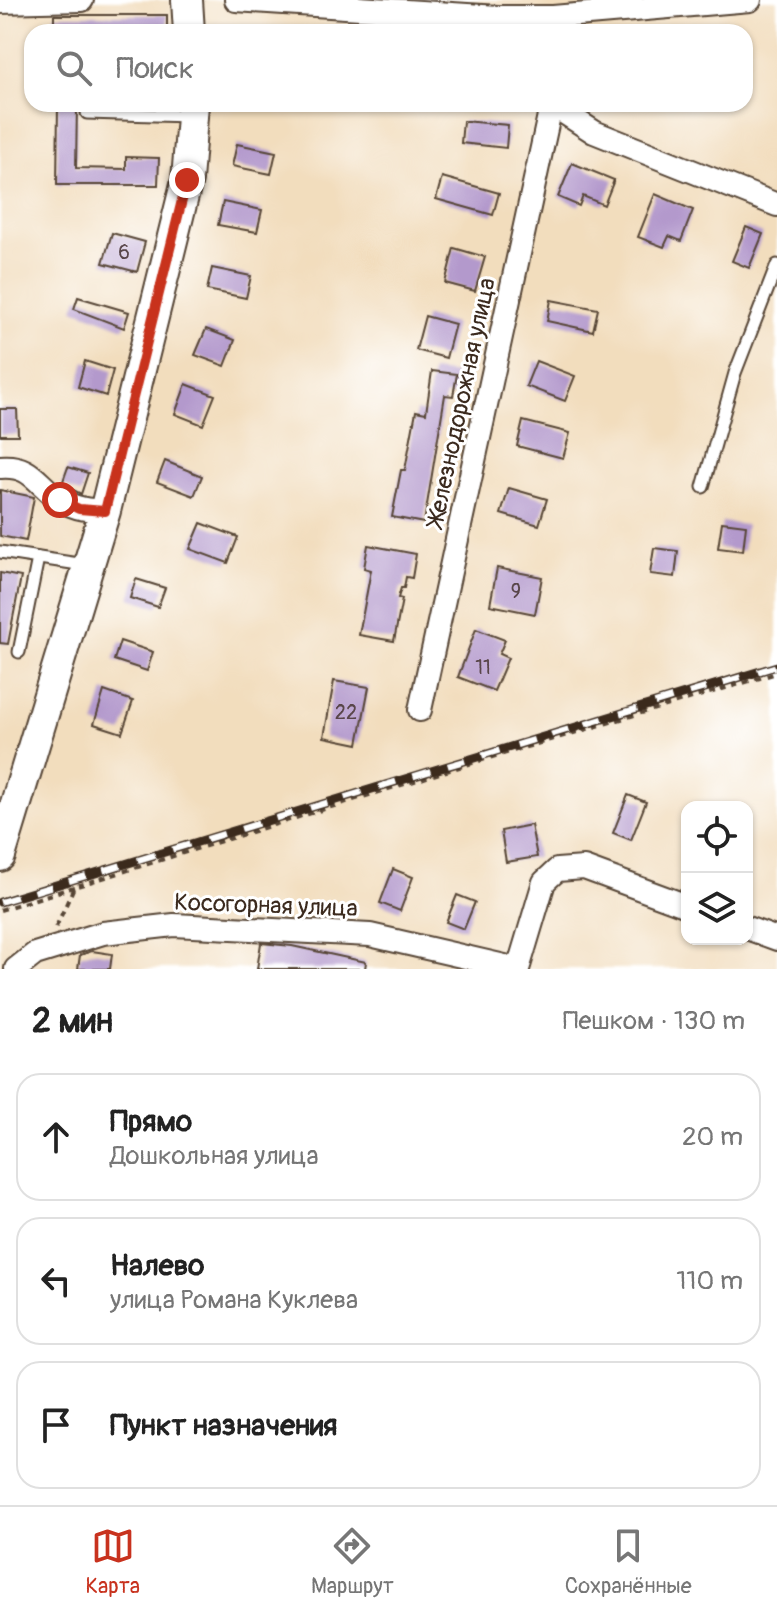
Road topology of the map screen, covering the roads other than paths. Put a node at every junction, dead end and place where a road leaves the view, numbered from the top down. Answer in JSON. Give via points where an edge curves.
{"nodes":[{"id":1,"x":82,"y":0,"type":"edge"},
{"id":2,"x":187,"y":0,"type":"edge"},
{"id":3,"x":236,"y":0,"type":"edge"},
{"id":4,"x":750,"y":0,"type":"edge"},
{"id":5,"x":0,"y":2,"type":"edge"},
{"id":6,"x":188,"y":24,"type":"edge"},
{"id":7,"x":553,"y":24,"type":"edge"},
{"id":8,"x":122,"y":112,"type":"edge"},
{"id":9,"x":193,"y":112,"type":"edge"},
{"id":10,"x":549,"y":112,"type":"edge"},
{"id":11,"x":562,"y":112,"type":"edge"},
{"id":12,"x":87,"y":113,"type":"dead end"},
{"id":13,"x":777,"y":205,"type":"edge"},
{"id":14,"x":777,"y":265,"type":"edge"},
{"id":15,"x":0,"y":467,"type":"edge"},
{"id":16,"x":703,"y":487,"type":"dead end"},
{"id":17,"x":105,"y":511,"type":"junction"},
{"id":18,"x":0,"y":552,"type":"edge"},
{"id":19,"x":38,"y":558,"type":"junction"},
{"id":20,"x":90,"y":565,"type":"junction"},
{"id":21,"x":19,"y":652,"type":"dead end"},
{"id":22,"x":420,"y":710,"type":"dead end"},
{"id":23,"x":0,"y":853,"type":"edge"},
{"id":24,"x":681,"y":904,"type":"edge"},
{"id":25,"x":753,"y":930,"type":"edge"},
{"id":26,"x":777,"y":939,"type":"edge"},
{"id":27,"x":16,"y":969,"type":"edge"},
{"id":28,"x":518,"y":969,"type":"edge"}],
"edges":[{"from":1,"to":5,"type":"street"},
{"from":2,"to":6,"type":"street"},
{"from":3,"to":7,"type":"street"},
{"from":4,"to":7,"type":"street"},
{"from":8,"to":12,"type":"lane"},
{"from":9,"to":17,"type":"street","via":[[187,180]]},
{"from":10,"to":22,"type":"street","name":"Железнодорожная улица"},
{"from":11,"to":13,"type":"street","via":[[594,132]]},
{"from":14,"to":16,"type":"lane","via":[[735,373]]},
{"from":15,"to":17,"type":"street","via":[[33,474],[60,500],[79,509]]},
{"from":17,"to":20,"type":"street"},
{"from":18,"to":19,"type":"lane"},
{"from":19,"to":20,"type":"lane"},
{"from":19,"to":21,"type":"lane"},
{"from":20,"to":23,"type":"street"},
{"from":24,"to":28,"type":"street","via":[[584,868],[557,870],[544,882]]},
{"from":25,"to":26,"type":"street"},
{"from":27,"to":28,"type":"street","name":"Косогорная улица","via":[[35,954],[103,933],[174,925],[370,935]]}]}
